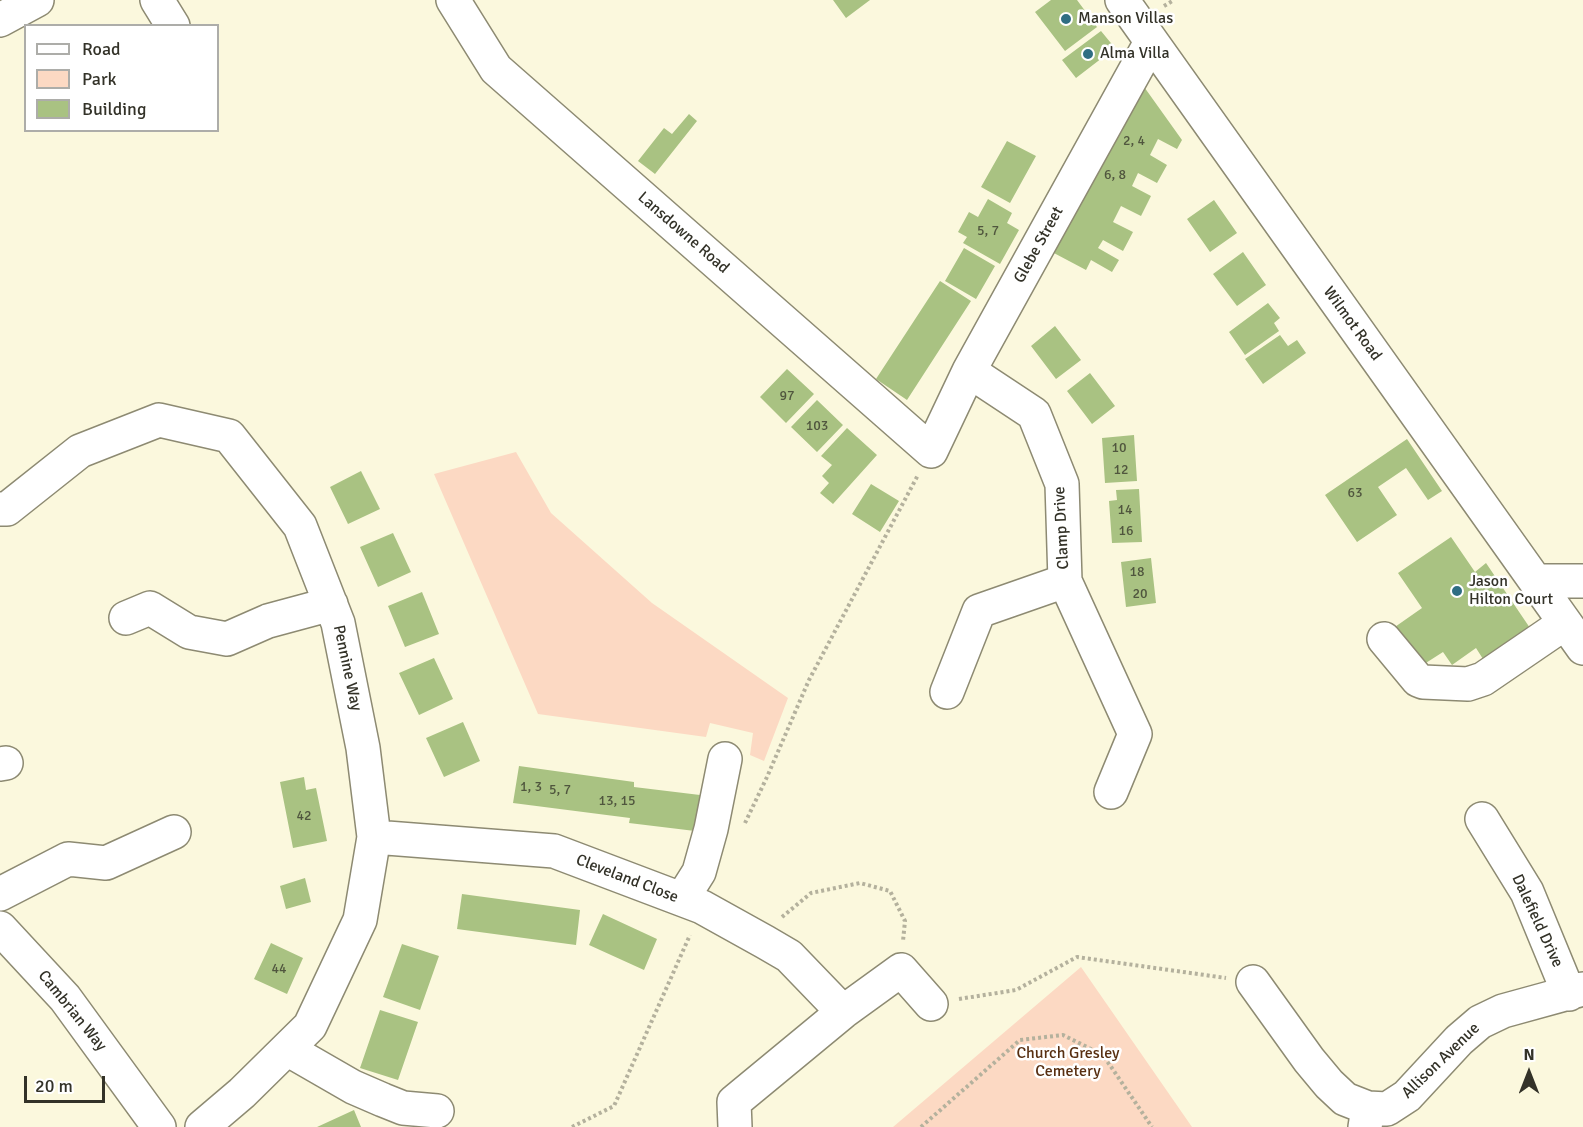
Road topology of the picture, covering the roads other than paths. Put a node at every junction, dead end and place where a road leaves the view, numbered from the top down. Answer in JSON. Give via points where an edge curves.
{"nodes":[{"id":1,"x":37,"y":0,"type":"edge"},
{"id":2,"x":156,"y":0,"type":"edge"},
{"id":3,"x":453,"y":0,"type":"edge"},
{"id":4,"x":1122,"y":0,"type":"edge"},
{"id":5,"x":0,"y":20,"type":"edge"},
{"id":6,"x":172,"y":24,"type":"edge"},
{"id":7,"x":1151,"y":42,"type":"junction"},
{"id":8,"x":969,"y":371,"type":"junction"},
{"id":9,"x":931,"y":451,"type":"joint"},
{"id":10,"x":0,"y":509,"type":"edge"},
{"id":11,"x":1583,"y":580,"type":"edge"},
{"id":12,"x":1065,"y":581,"type":"junction"},
{"id":13,"x":1536,"y":582,"type":"junction"},
{"id":14,"x":331,"y":604,"type":"junction"},
{"id":15,"x":126,"y":618,"type":"dead end"},
{"id":16,"x":1574,"y":635,"type":"edge"},
{"id":17,"x":1384,"y":639,"type":"dead end"},
{"id":18,"x":947,"y":692,"type":"dead end"},
{"id":19,"x":726,"y":759,"type":"dead end"},
{"id":20,"x":1111,"y":792,"type":"dead end"},
{"id":21,"x":1482,"y":819,"type":"dead end"},
{"id":22,"x":174,"y":832,"type":"dead end"},
{"id":23,"x":374,"y":837,"type":"junction"},
{"id":24,"x":0,"y":894,"type":"edge"},
{"id":25,"x":692,"y":903,"type":"junction"},
{"id":26,"x":0,"y":928,"type":"edge"},
{"id":27,"x":1253,"y":982,"type":"road end"},
{"id":28,"x":1576,"y":992,"type":"edge"},
{"id":29,"x":931,"y":1004,"type":"road end"},
{"id":30,"x":843,"y":1012,"type":"junction"},
{"id":31,"x":287,"y":1049,"type":"junction"},
{"id":32,"x":437,"y":1111,"type":"dead end"},
{"id":33,"x":1366,"y":1117,"type":"edge"},
{"id":34,"x":159,"y":1127,"type":"edge"},
{"id":35,"x":202,"y":1127,"type":"edge"},
{"id":36,"x":735,"y":1127,"type":"edge"}],
"edges":[{"from":1,"to":5,"type":"street"},
{"from":2,"to":6,"type":"street"},
{"from":3,"to":9,"type":"street","name":"Lansdowne Road","via":[[496,69]]},
{"from":4,"to":7,"type":"street","name":"Wilmot Road"},
{"from":7,"to":8,"type":"street","name":"Glebe Street"},
{"from":7,"to":13,"type":"street","name":"Wilmot Road"},
{"from":8,"to":9,"type":"street","name":"Glebe Street"},
{"from":8,"to":12,"type":"street","name":"Clamp Drive","via":[[1034,414],[1062,484]]},
{"from":10,"to":14,"type":"street","name":"Pennine Way","via":[[7,509],[80,451],[159,420],[228,436],[300,526]]},
{"from":11,"to":13,"type":"street"},
{"from":12,"to":18,"type":"street","name":"Clamp Drive","via":[[980,611]]},
{"from":12,"to":20,"type":"street","name":"Clamp Drive","via":[[1135,734]]},
{"from":13,"to":16,"type":"street","name":"Wilmot Road"},
{"from":14,"to":15,"type":"street","via":[[268,621],[227,639],[189,632],[150,608]]},
{"from":14,"to":23,"type":"street","name":"Pennine Way","via":[[363,748]]},
{"from":16,"to":17,"type":"street","via":[[1468,684],[1418,680]]},
{"from":19,"to":25,"type":"street"},
{"from":21,"to":28,"type":"street","name":"Dalefield Drive","via":[[1527,892]]},
{"from":22,"to":24,"type":"street","via":[[105,863],[68,859]]},
{"from":23,"to":25,"type":"street","name":"Cleveland Close","via":[[554,851]]},
{"from":23,"to":31,"type":"street","name":"Pennine Way","via":[[360,920],[310,1026]]},
{"from":25,"to":30,"type":"street","name":"Cleveland Close","via":[[789,956]]},
{"from":26,"to":34,"type":"street","name":"Cambrian Way","via":[[65,998]]},
{"from":27,"to":33,"type":"street","name":"Allison Avenue","via":[[1329,1083]]},
{"from":28,"to":33,"type":"street","name":"Allison Avenue","via":[[1503,1011],[1480,1022],[1407,1096]]},
{"from":29,"to":30,"type":"street","via":[[901,970]]},
{"from":30,"to":36,"type":"street","via":[[734,1102]]},
{"from":31,"to":32,"type":"street","via":[[382,1100]]},
{"from":31,"to":35,"type":"street","name":"Pennine Way"}]}
